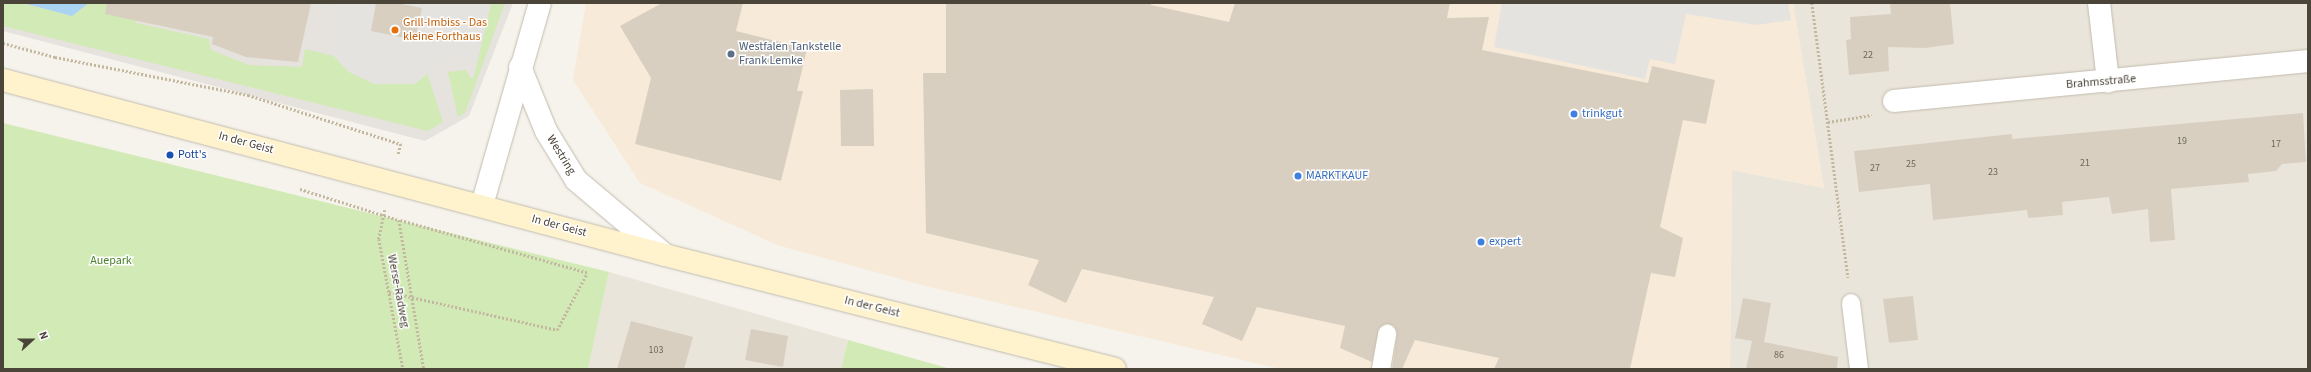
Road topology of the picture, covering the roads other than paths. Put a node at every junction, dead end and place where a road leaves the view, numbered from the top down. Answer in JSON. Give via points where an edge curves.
{"nodes":[{"id":1,"x":540,"y":3,"type":"edge"},
{"id":2,"x":2099,"y":3,"type":"edge"},
{"id":3,"x":2308,"y":62,"type":"edge"},
{"id":4,"x":520,"y":67,"type":"junction"},
{"id":5,"x":3,"y":80,"type":"edge"},
{"id":6,"x":2108,"y":81,"type":"junction"},
{"id":7,"x":1894,"y":101,"type":"road end"},
{"id":8,"x":482,"y":205,"type":"junction"},
{"id":9,"x":665,"y":255,"type":"junction"},
{"id":10,"x":1851,"y":303,"type":"road end"},
{"id":11,"x":1387,"y":334,"type":"dead end"},
{"id":12,"x":1115,"y":369,"type":"edge"},
{"id":13,"x":1381,"y":369,"type":"edge"},
{"id":14,"x":1859,"y":369,"type":"edge"}],
"edges":[{"from":1,"to":4,"type":"street"},
{"from":2,"to":6,"type":"street"},
{"from":3,"to":6,"type":"street","name":"Brahmsstraße"},
{"from":4,"to":8,"type":"street"},
{"from":4,"to":9,"type":"street","name":"Westring","via":[[546,131],[576,180]]},
{"from":5,"to":8,"type":"main road","name":"In der Geist"},
{"from":6,"to":7,"type":"street","name":"Brahmsstraße"},
{"from":8,"to":9,"type":"main road","name":"In der Geist"},
{"from":9,"to":12,"type":"main road","name":"In der Geist"},
{"from":10,"to":14,"type":"lane"},
{"from":11,"to":13,"type":"lane"}]}
